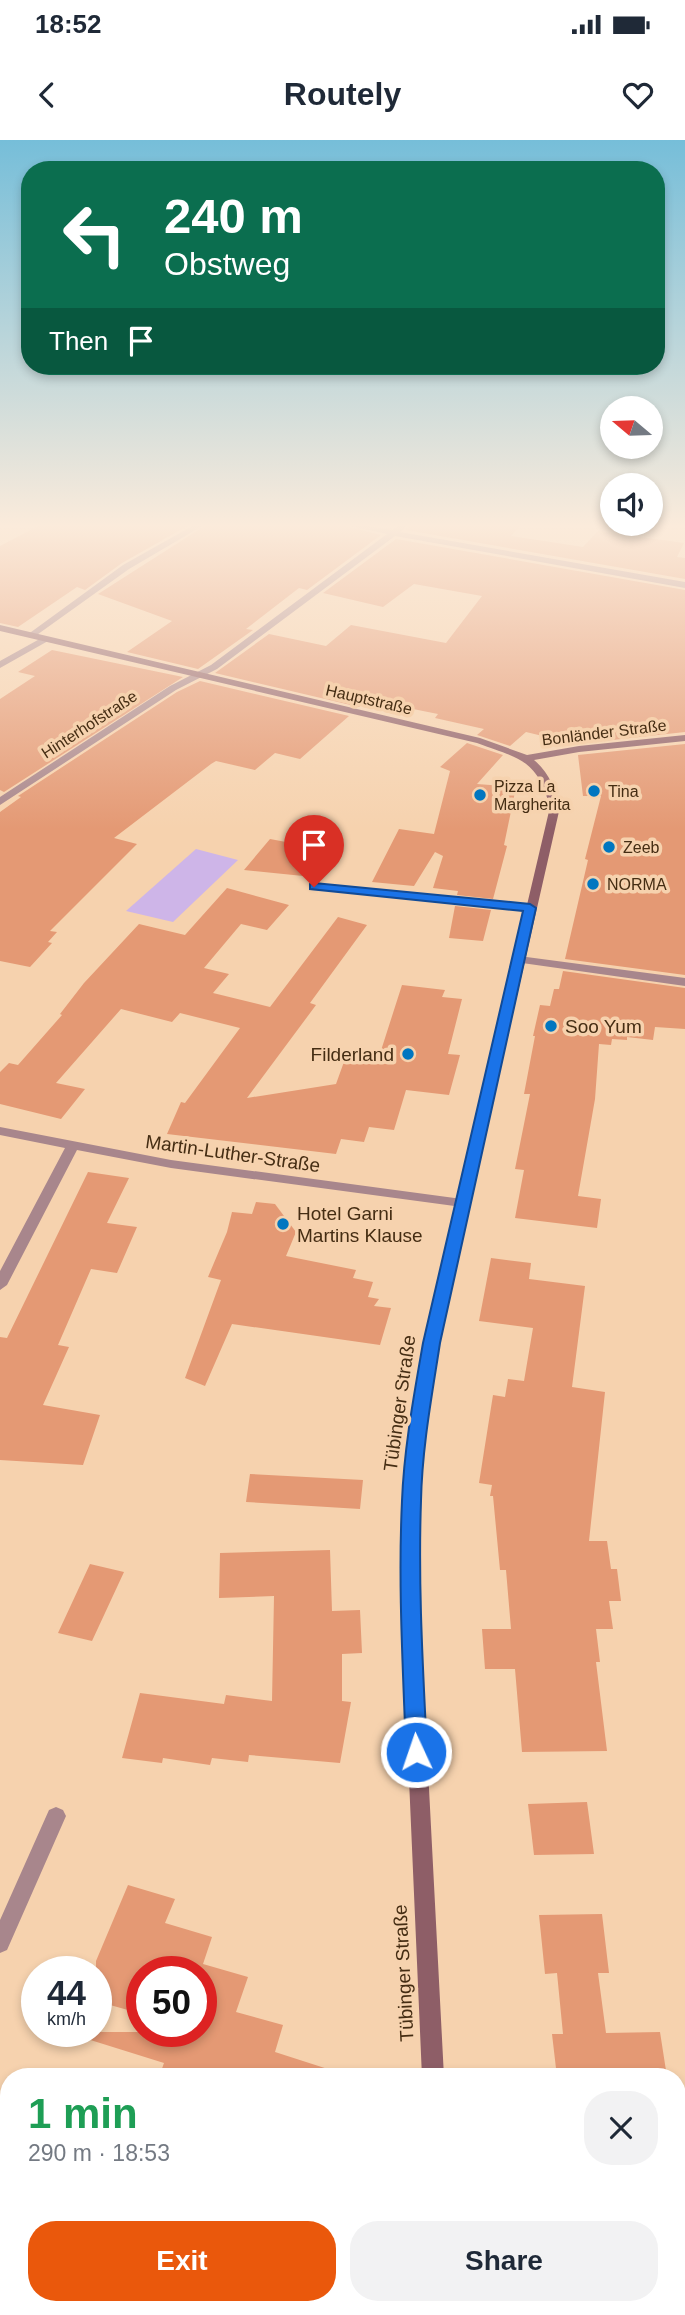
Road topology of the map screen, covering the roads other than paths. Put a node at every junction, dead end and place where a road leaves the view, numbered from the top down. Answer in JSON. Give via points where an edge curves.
{"nodes":[{"id":1,"x":44,"y":626,"type":"edge"},
{"id":2,"x":269,"y":626,"type":"edge"},
{"id":3,"x":0,"y":628,"type":"edge"},
{"id":4,"x":32,"y":635,"type":"junction"},
{"id":5,"x":46,"y":639,"type":"junction"},
{"id":6,"x":0,"y":665,"type":"edge"},
{"id":7,"x":198,"y":676,"type":"junction"},
{"id":8,"x":685,"y":738,"type":"edge"},
{"id":9,"x":526,"y":758,"type":"junction"},
{"id":10,"x":0,"y":802,"type":"edge"},
{"id":11,"x":314,"y":887,"type":"dead end"},
{"id":12,"x":530,"y":908,"type":"junction"},
{"id":13,"x":519,"y":960,"type":"junction"},
{"id":14,"x":685,"y":982,"type":"edge"},
{"id":15,"x":0,"y":1131,"type":"edge"},
{"id":16,"x":72,"y":1147,"type":"junction"},
{"id":17,"x":462,"y":1203,"type":"junction"},
{"id":18,"x":0,"y":1285,"type":"edge"},
{"id":19,"x":56,"y":1816,"type":"dead end"},
{"id":20,"x":0,"y":1943,"type":"edge"},
{"id":21,"x":433,"y":2068,"type":"edge"}],
"edges":[{"from":1,"to":4,"type":"street"},
{"from":2,"to":7,"type":"street","name":"Hinterhofstraße"},
{"from":3,"to":4,"type":"main road","name":"Hauptstraße"},
{"from":4,"to":5,"type":"main road","name":"Hauptstraße"},
{"from":5,"to":6,"type":"street"},
{"from":5,"to":7,"type":"main road","name":"Hauptstraße"},
{"from":7,"to":9,"type":"main road","name":"Hauptstraße","via":[[461,736]]},
{"from":7,"to":10,"type":"street","name":"Hinterhofstraße"},
{"from":8,"to":9,"type":"main road","name":"Bonländer Straße"},
{"from":9,"to":12,"type":"main road","name":"Tübinger Straße","via":[[545,776],[555,807]]},
{"from":11,"to":12,"type":"street"},
{"from":12,"to":13,"type":"main road","name":"Tübinger Straße"},
{"from":13,"to":14,"type":"street"},
{"from":13,"to":17,"type":"main road","name":"Tübinger Straße"},
{"from":15,"to":16,"type":"street","name":"Martin-Luther-Straße"},
{"from":16,"to":17,"type":"street","name":"Martin-Luther-Straße"},
{"from":16,"to":18,"type":"street"},
{"from":17,"to":21,"type":"main road","name":"Tübinger Straße","via":[[431,1343],[411,1499],[413,1694]]},
{"from":19,"to":20,"type":"street"}]}
